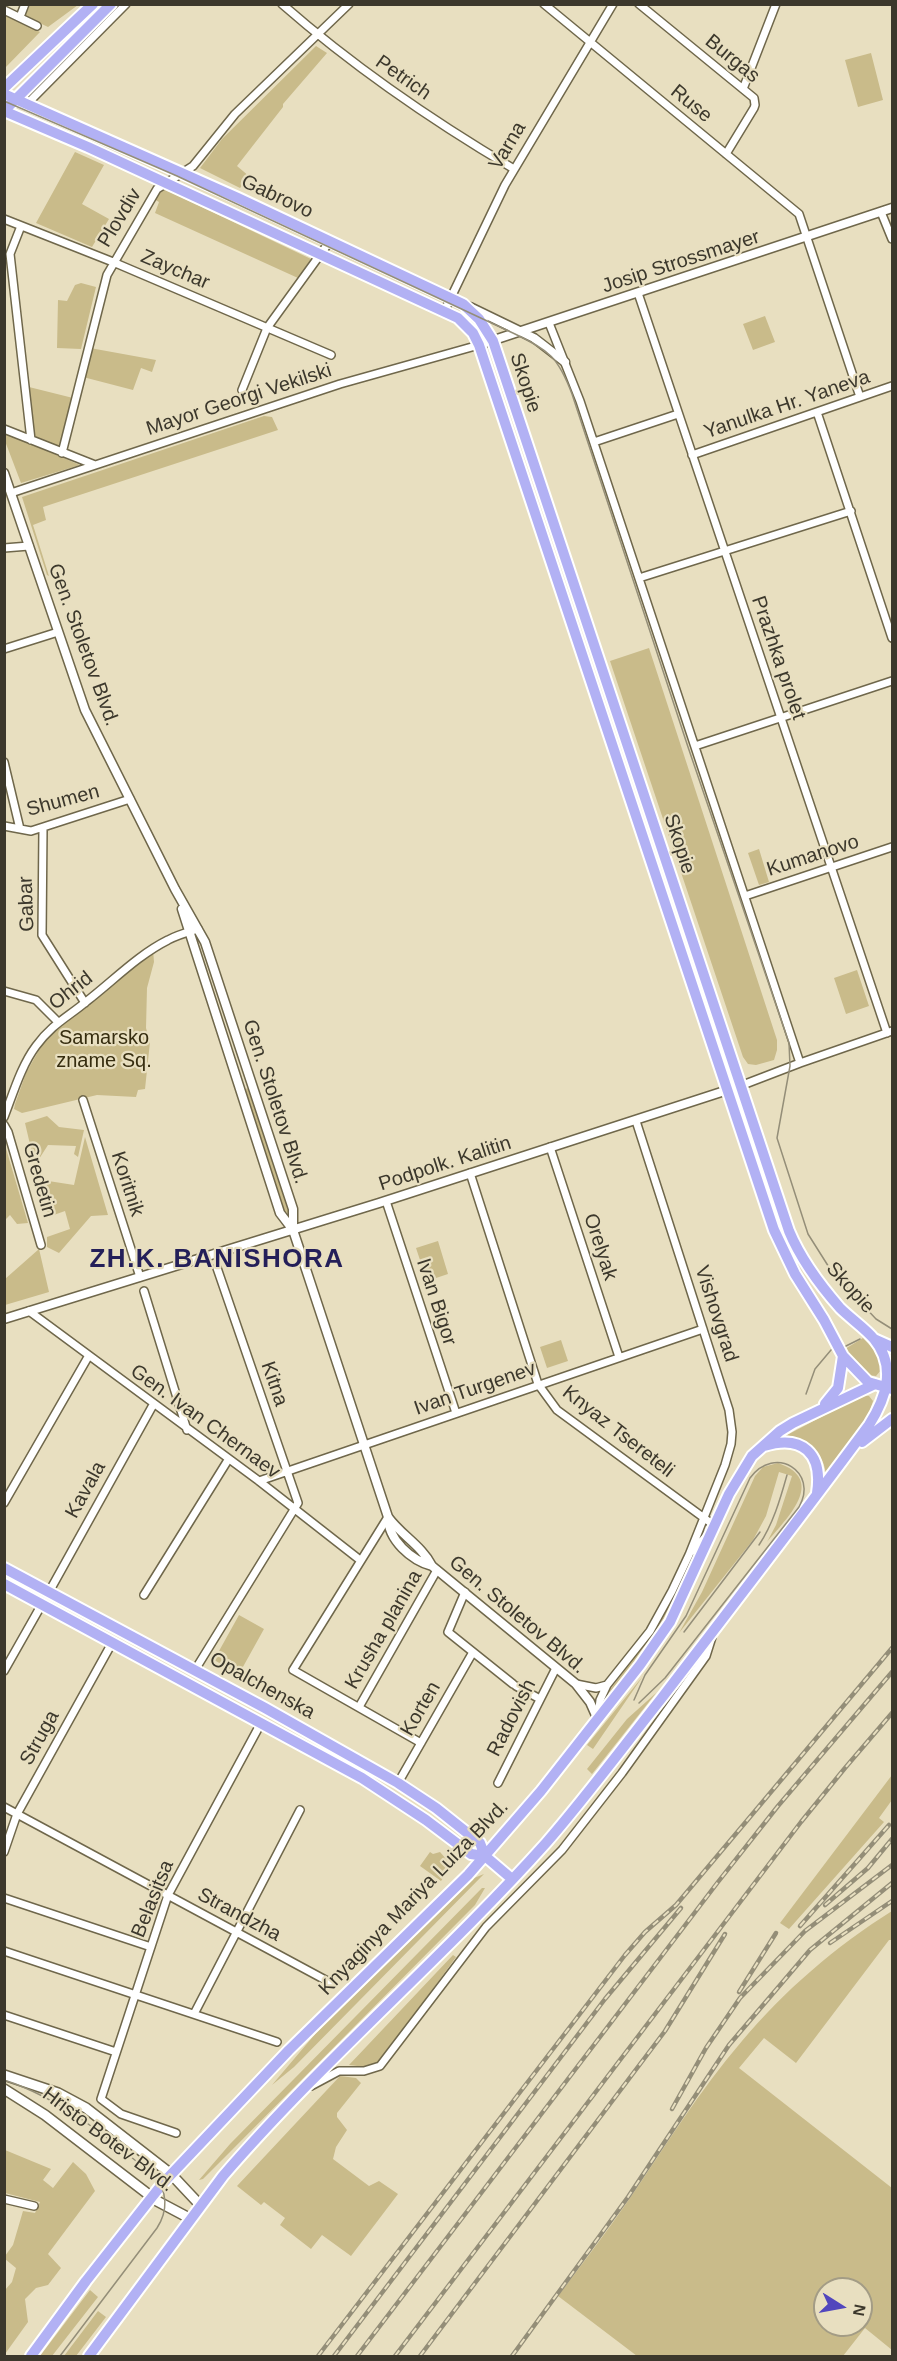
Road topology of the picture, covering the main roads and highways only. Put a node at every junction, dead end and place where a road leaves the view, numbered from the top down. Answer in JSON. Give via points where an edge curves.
{"nodes":[{"id":1,"x":93,"y":4,"type":"edge"},
{"id":2,"x":111,"y":4,"type":"edge"},
{"id":3,"x":4,"y":88,"type":"edge"},
{"id":4,"x":4,"y":94,"type":"edge"},
{"id":5,"x":17,"y":98,"type":"junction"},
{"id":6,"x":4,"y":111,"type":"edge"},
{"id":7,"x":463,"y":304,"type":"joint"},
{"id":8,"x":458,"y":318,"type":"joint"},
{"id":9,"x":874,"y":1339,"type":"junction"},
{"id":10,"x":892,"y":1347,"type":"edge"},
{"id":11,"x":843,"y":1356,"type":"junction"},
{"id":12,"x":890,"y":1384,"type":"edge"},
{"id":13,"x":873,"y":1385,"type":"junction"},
{"id":14,"x":818,"y":1411,"type":"junction"},
{"id":15,"x":892,"y":1419,"type":"edge"},
{"id":16,"x":760,"y":1447,"type":"junction"},
{"id":17,"x":843,"y":1461,"type":"junction"},
{"id":18,"x":817,"y":1493,"type":"junction"},
{"id":19,"x":4,"y":1568,"type":"edge"},
{"id":20,"x":4,"y":1584,"type":"edge"},
{"id":21,"x":485,"y":1856,"type":"junction"},
{"id":22,"x":512,"y":1879,"type":"junction"},
{"id":23,"x":4,"y":2075,"type":"edge"},
{"id":24,"x":4,"y":2089,"type":"edge"},
{"id":25,"x":171,"y":2174,"type":"junction"},
{"id":26,"x":151,"y":2198,"type":"junction"},
{"id":27,"x":201,"y":2206,"type":"junction"},
{"id":28,"x":191,"y":2219,"type":"junction"},
{"id":29,"x":31,"y":2356,"type":"edge"},
{"id":30,"x":89,"y":2356,"type":"edge"}],
"edges":[{"from":1,"to":3,"type":"main road"},
{"from":2,"to":5,"type":"main road"},
{"from":4,"to":5,"type":"main road","name":"Gabrovo"},
{"from":5,"to":6,"type":"main road"},
{"from":5,"to":7,"type":"main road","name":"Gabrovo"},
{"from":6,"to":8,"type":"main road","name":"Gabrovo"},
{"from":7,"to":9,"type":"main road","name":"Skopie","via":[[494,337],[789,1231],[800,1256],[823,1288]]},
{"from":8,"to":11,"type":"main road","name":"Skopie","via":[[479,345],[782,1251]]},
{"from":9,"to":10,"type":"main road"},
{"from":9,"to":12,"type":"main road","name":"Skopie","via":[[887,1365]]},
{"from":11,"to":13,"type":"main road","name":"Skopie"},
{"from":11,"to":14,"type":"main road","via":[[838,1388]]},
{"from":12,"to":13,"type":"main road","name":"Knyaginya Mariya Luiza Blvd."},
{"from":12,"to":17,"type":"main road","via":[[879,1410]]},
{"from":13,"to":14,"type":"main road","name":"Knyaginya Mariya Luiza Blvd."},
{"from":14,"to":16,"type":"main road","name":"Knyaginya Mariya Luiza Blvd.","via":[[780,1431]]},
{"from":15,"to":17,"type":"main road"},
{"from":16,"to":18,"type":"main road","via":[[785,1442],[812,1455],[820,1476]]},
{"from":16,"to":21,"type":"main road","name":"Knyaginya Mariya Luiza Blvd.","via":[[729,1494],[670,1622],[598,1720]]},
{"from":17,"to":18,"type":"main road"},
{"from":18,"to":22,"type":"main road","via":[[564,1822]]},
{"from":19,"to":21,"type":"main road","name":"Opalchenska","via":[[398,1783],[480,1843]]},
{"from":20,"to":21,"type":"main road","name":"Opalchenska","via":[[362,1778],[471,1854]]},
{"from":21,"to":22,"type":"main road","name":"Opalchenska"},
{"from":21,"to":25,"type":"main road","name":"Knyaginya Mariya Luiza Blvd.","via":[[289,2050]]},
{"from":22,"to":27,"type":"main road","via":[[297,2096],[229,2169]]},
{"from":23,"to":25,"type":"main road","name":"Hristo Botev Blvd.","via":[[58,2093],[86,2108]]},
{"from":24,"to":26,"type":"main road","name":"Hristo Botev Blvd.","via":[[45,2115]]},
{"from":25,"to":26,"type":"main road","name":"Knyaginya Mariya Luiza Blvd."},
{"from":25,"to":27,"type":"main road","name":"Hristo Botev Blvd."},
{"from":26,"to":28,"type":"main road","name":"Hristo Botev Blvd."},
{"from":26,"to":29,"type":"main road","name":"Knyaginya Mariya Luiza Blvd."},
{"from":27,"to":28,"type":"main road"},
{"from":28,"to":30,"type":"main road"}]}
